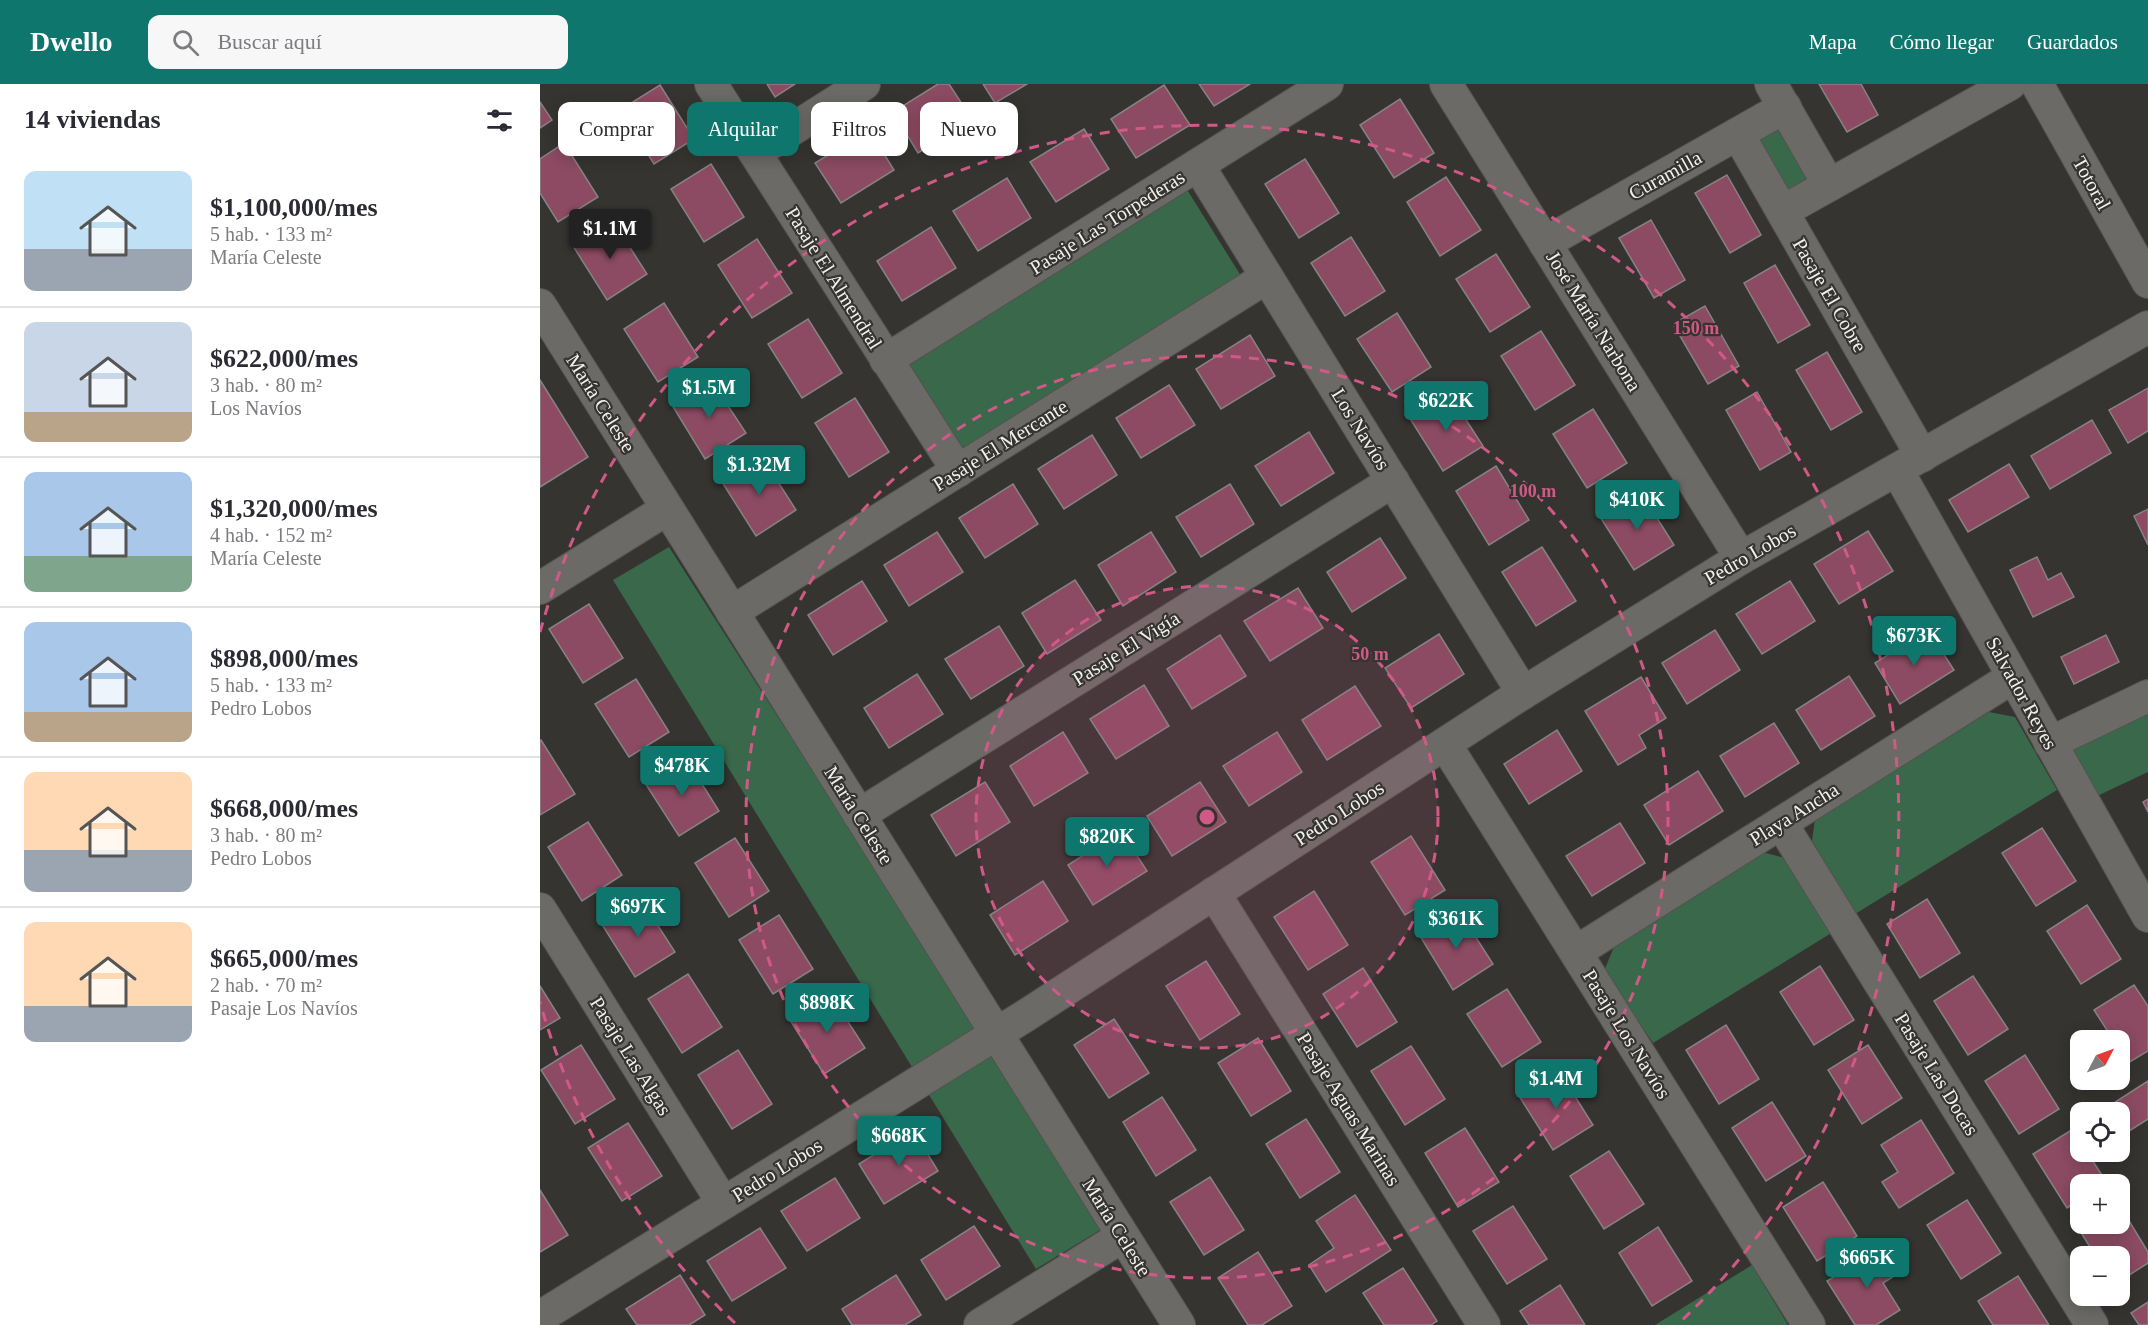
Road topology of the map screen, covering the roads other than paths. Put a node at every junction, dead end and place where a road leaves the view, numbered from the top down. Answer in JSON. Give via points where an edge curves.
{"nodes":[{"id":1,"x":711,"y":84,"type":"edge"},
{"id":2,"x":864,"y":84,"type":"edge"},
{"id":3,"x":1327,"y":84,"type":"edge"},
{"id":4,"x":1446,"y":84,"type":"edge"},
{"id":5,"x":2010,"y":84,"type":"edge"},
{"id":6,"x":2037,"y":84,"type":"edge"},
{"id":7,"x":1778,"y":96,"type":"edge"},
{"id":8,"x":722,"y":102,"type":"edge"},
{"id":9,"x":799,"y":125,"type":"edge"},
{"id":10,"x":1738,"y":134,"type":"junction"},
{"id":11,"x":757,"y":156,"type":"edge"},
{"id":12,"x":1198,"y":165,"type":"junction"},
{"id":13,"x":1829,"y":185,"type":"junction"},
{"id":14,"x":1783,"y":211,"type":"junction"},
{"id":15,"x":1545,"y":243,"type":"junction"},
{"id":16,"x":1267,"y":277,"type":"junction"},
{"id":17,"x":2148,"y":282,"type":"edge"},
{"id":18,"x":540,"y":305,"type":"edge"},
{"id":19,"x":2148,"y":327,"type":"edge"},
{"id":20,"x":886,"y":360,"type":"junction"},
{"id":21,"x":1909,"y":463,"type":"junction"},
{"id":22,"x":958,"y":471,"type":"junction"},
{"id":23,"x":1393,"y":481,"type":"junction"},
{"id":24,"x":667,"y":508,"type":"junction"},
{"id":25,"x":1741,"y":558,"type":"junction"},
{"id":26,"x":540,"y":588,"type":"edge"},
{"id":27,"x":732,"y":612,"type":"junction"},
{"id":28,"x":2013,"y":677,"type":"junction"},
{"id":29,"x":1523,"y":693,"type":"junction"},
{"id":30,"x":2148,"y":696,"type":"edge"},
{"id":31,"x":2050,"y":743,"type":"junction"},
{"id":32,"x":1446,"y":744,"type":"junction"},
{"id":33,"x":859,"y":815,"type":"junction"},
{"id":34,"x":1781,"y":822,"type":"junction"},
{"id":35,"x":1214,"y":893,"type":"junction"},
{"id":36,"x":540,"y":909,"type":"edge"},
{"id":37,"x":2148,"y":916,"type":"edge"},
{"id":38,"x":1575,"y":952,"type":"junction"},
{"id":39,"x":996,"y":1034,"type":"junction"},
{"id":40,"x":723,"y":1203,"type":"junction"},
{"id":41,"x":1123,"y":1236,"type":"junction"},
{"id":42,"x":540,"y":1317,"type":"edge"},
{"id":43,"x":980,"y":1325,"type":"edge"},
{"id":44,"x":1179,"y":1325,"type":"edge"},
{"id":45,"x":1484,"y":1325,"type":"edge"},
{"id":46,"x":1809,"y":1325,"type":"edge"},
{"id":47,"x":2092,"y":1325,"type":"edge"}],
"edges":[{"from":1,"to":8,"type":"street","name":"Pasaje El Almendral"},
{"from":2,"to":9,"type":"street"},
{"from":3,"to":12,"type":"street","name":"Pasaje Las Torpederas"},
{"from":4,"to":15,"type":"street","name":"José María Narbona"},
{"from":5,"to":13,"type":"street"},
{"from":6,"to":17,"type":"street","name":"Totoral"},
{"from":7,"to":10,"type":"street","name":"Curamilla"},
{"from":7,"to":13,"type":"street"},
{"from":10,"to":14,"type":"street","name":"Pasaje El Cobre"},
{"from":10,"to":15,"type":"street","name":"Curamilla"},
{"from":11,"to":20,"type":"street","name":"Pasaje El Almendral"},
{"from":12,"to":16,"type":"street","name":"Los Navíos"},
{"from":12,"to":20,"type":"street","name":"Pasaje Las Torpederas"},
{"from":13,"to":14,"type":"street"},
{"from":14,"to":21,"type":"street","name":"Pasaje El Cobre"},
{"from":15,"to":25,"type":"street","name":"José María Narbona"},
{"from":16,"to":22,"type":"street","name":"Pasaje El Mercante"},
{"from":16,"to":23,"type":"street","name":"Los Navíos"},
{"from":18,"to":24,"type":"street","name":"María Celeste"},
{"from":19,"to":21,"type":"street","name":"Pedro Lobos"},
{"from":20,"to":22,"type":"street","name":"Pasaje El Almendral"},
{"from":21,"to":25,"type":"street","name":"Pedro Lobos"},
{"from":21,"to":28,"type":"street","name":"Salvador Reyes"},
{"from":22,"to":27,"type":"street","name":"Pasaje El Mercante"},
{"from":23,"to":29,"type":"street","name":"Los Navíos"},
{"from":23,"to":33,"type":"street","name":"Pasaje El Vigía"},
{"from":24,"to":26,"type":"street"},
{"from":24,"to":27,"type":"street","name":"María Celeste"},
{"from":25,"to":29,"type":"street","name":"Pedro Lobos"},
{"from":27,"to":33,"type":"street","name":"María Celeste"},
{"from":28,"to":31,"type":"street","name":"Salvador Reyes"},
{"from":28,"to":34,"type":"street","name":"Playa Ancha"},
{"from":29,"to":32,"type":"street","name":"Pedro Lobos"},
{"from":30,"to":31,"type":"street"},
{"from":31,"to":37,"type":"street","name":"Salvador Reyes"},
{"from":32,"to":35,"type":"street","name":"Pedro Lobos"},
{"from":32,"to":38,"type":"street","name":"Pasaje Los Navíos"},
{"from":33,"to":39,"type":"street","name":"María Celeste"},
{"from":34,"to":38,"type":"street","name":"Playa Ancha"},
{"from":34,"to":47,"type":"street","name":"Pasaje Las Docas"},
{"from":35,"to":39,"type":"street","name":"Pedro Lobos"},
{"from":35,"to":45,"type":"street","name":"Pasaje Aguas Marinas"},
{"from":36,"to":40,"type":"street","name":"Pasaje Las Algas"},
{"from":38,"to":46,"type":"street","name":"Pasaje Los Navíos"},
{"from":39,"to":40,"type":"street","name":"Pedro Lobos"},
{"from":39,"to":41,"type":"street","name":"María Celeste"},
{"from":40,"to":42,"type":"street","name":"Pedro Lobos"},
{"from":41,"to":43,"type":"street"},
{"from":41,"to":44,"type":"street","name":"María Celeste"}]}
